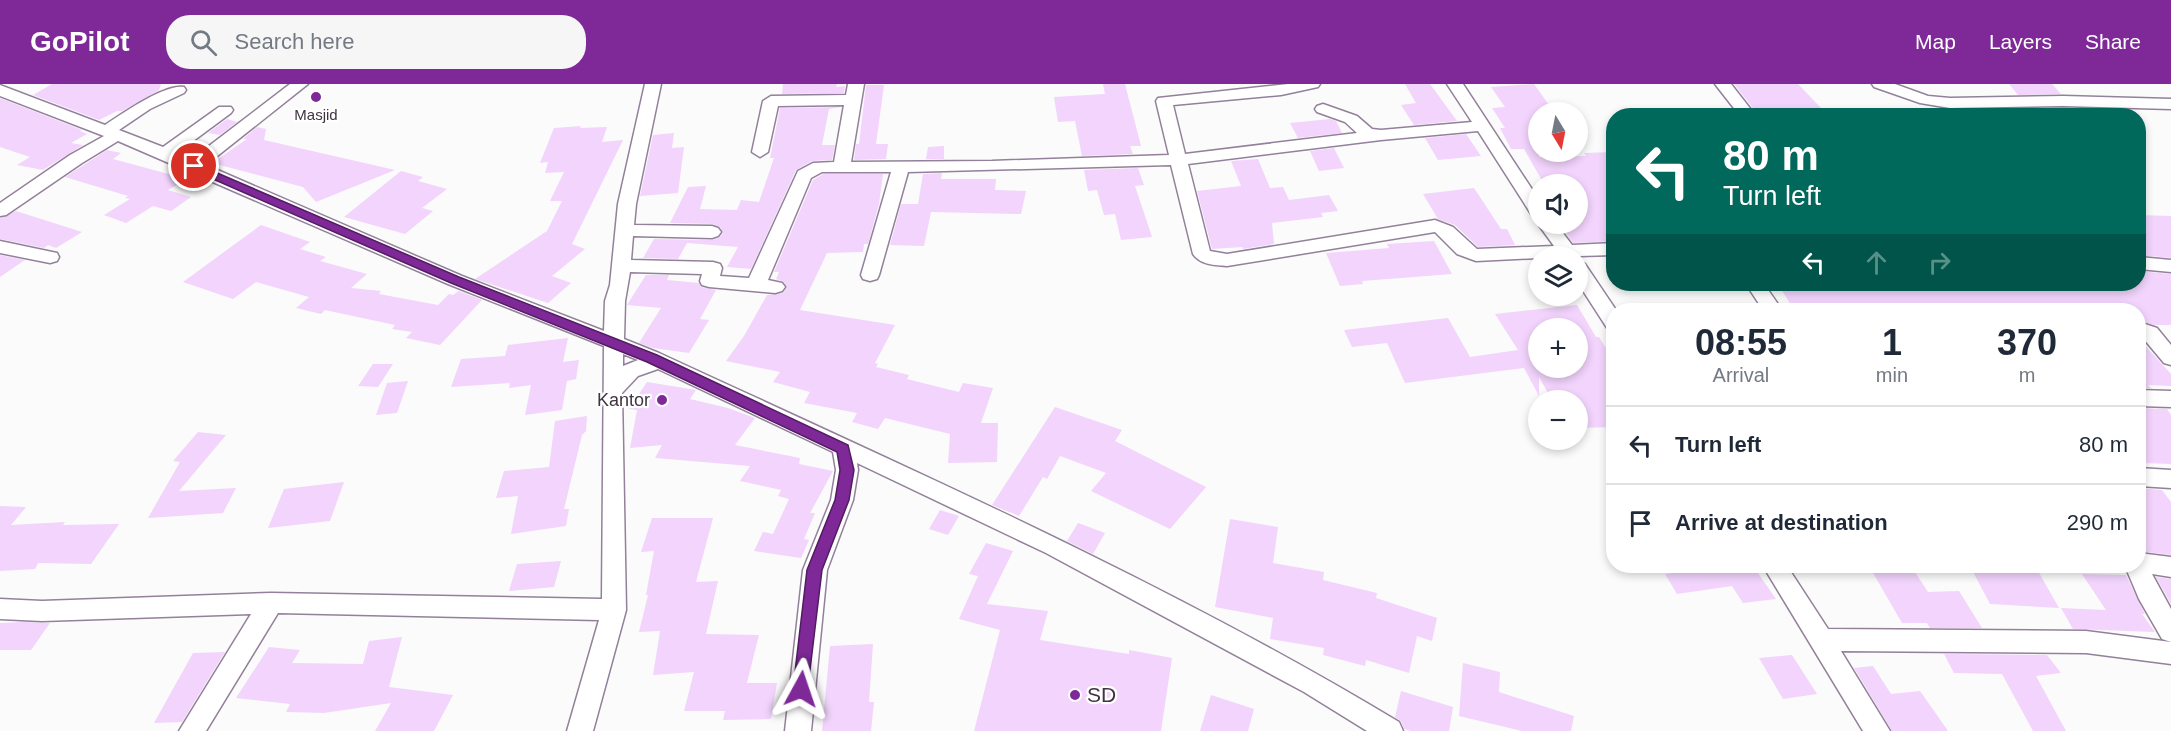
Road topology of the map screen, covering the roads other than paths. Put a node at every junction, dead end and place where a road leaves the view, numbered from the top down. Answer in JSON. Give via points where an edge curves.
{"nodes":[{"id":1,"x":300,"y":84,"type":"edge"},
{"id":2,"x":653,"y":84,"type":"edge"},
{"id":3,"x":1159,"y":84,"type":"edge"},
{"id":4,"x":1312,"y":84,"type":"edge"},
{"id":5,"x":1455,"y":84,"type":"edge"},
{"id":6,"x":1723,"y":84,"type":"edge"},
{"id":7,"x":1880,"y":84,"type":"edge"},
{"id":8,"x":0,"y":90,"type":"edge"},
{"id":9,"x":178,"y":90,"type":"dead end"},
{"id":10,"x":855,"y":92,"type":"edge"},
{"id":11,"x":1164,"y":101,"type":"junction"},
{"id":12,"x":2171,"y":104,"type":"edge"},
{"id":13,"x":1742,"y":108,"type":"edge"},
{"id":14,"x":1323,"y":109,"type":"dead end"},
{"id":15,"x":225,"y":110,"type":"dead end"},
{"id":16,"x":1482,"y":126,"type":"junction"},
{"id":17,"x":112,"y":133,"type":"junction"},
{"id":18,"x":1381,"y":135,"type":"junction"},
{"id":19,"x":760,"y":152,"type":"dead end"},
{"id":20,"x":165,"y":154,"type":"junction"},
{"id":21,"x":1178,"y":160,"type":"junction"},
{"id":22,"x":194,"y":166,"type":"junction"},
{"id":23,"x":901,"y":166,"type":"junction"},
{"id":24,"x":842,"y":167,"type":"junction"},
{"id":25,"x":1528,"y":196,"type":"edge"},
{"id":26,"x":0,"y":211,"type":"edge"},
{"id":27,"x":625,"y":230,"type":"junction"},
{"id":28,"x":712,"y":232,"type":"dead end"},
{"id":29,"x":0,"y":247,"type":"edge"},
{"id":30,"x":1606,"y":250,"type":"edge"},
{"id":31,"x":1588,"y":251,"type":"edge"},
{"id":32,"x":1528,"y":254,"type":"edge"},
{"id":33,"x":50,"y":257,"type":"dead end"},
{"id":34,"x":2146,"y":264,"type":"edge"},
{"id":35,"x":620,"y":266,"type":"junction"},
{"id":36,"x":2171,"y":266,"type":"edge"},
{"id":37,"x":870,"y":275,"type":"dead end"},
{"id":38,"x":1588,"y":283,"type":"edge"},
{"id":39,"x":756,"y":285,"type":"junction"},
{"id":40,"x":775,"y":287,"type":"dead end"},
{"id":41,"x":1606,"y":311,"type":"edge"},
{"id":42,"x":2146,"y":332,"type":"edge"},
{"id":43,"x":613,"y":343,"type":"junction"},
{"id":44,"x":2171,"y":358,"type":"edge"},
{"id":45,"x":659,"y":362,"type":"junction"},
{"id":46,"x":612,"y":393,"type":"junction"},
{"id":47,"x":2146,"y":398,"type":"edge"},
{"id":48,"x":2171,"y":399,"type":"edge"},
{"id":49,"x":843,"y":449,"type":"junction"},
{"id":50,"x":2146,"y":477,"type":"edge"},
{"id":51,"x":2171,"y":479,"type":"edge"},
{"id":52,"x":2146,"y":565,"type":"edge"},
{"id":53,"x":2171,"y":567,"type":"edge"},
{"id":54,"x":1779,"y":573,"type":"edge"},
{"id":55,"x":2141,"y":573,"type":"edge"},
{"id":56,"x":271,"y":603,"type":"junction"},
{"id":57,"x":0,"y":609,"type":"edge"},
{"id":58,"x":614,"y":610,"type":"junction"},
{"id":59,"x":2171,"y":631,"type":"edge"},
{"id":60,"x":1822,"y":640,"type":"junction"},
{"id":61,"x":2171,"y":653,"type":"edge"},
{"id":62,"x":192,"y":731,"type":"edge"},
{"id":63,"x":580,"y":731,"type":"edge"},
{"id":64,"x":798,"y":731,"type":"edge"},
{"id":65,"x":1390,"y":731,"type":"edge"},
{"id":66,"x":1877,"y":731,"type":"edge"}],
"edges":[{"from":1,"to":22,"type":"street"},
{"from":2,"to":27,"type":"street"},
{"from":3,"to":11,"type":"street"},
{"from":4,"to":11,"type":"street"},
{"from":5,"to":16,"type":"street"},
{"from":6,"to":13,"type":"street"},
{"from":7,"to":12,"type":"street","via":[[1926,100],[1950,103]]},
{"from":8,"to":17,"type":"street"},
{"from":9,"to":17,"type":"street","via":[[144,106]]},
{"from":10,"to":19,"type":"street","via":[[771,101]]},
{"from":10,"to":24,"type":"street"},
{"from":11,"to":21,"type":"street"},
{"from":14,"to":18,"type":"street","via":[[1351,118],[1367,133]]},
{"from":15,"to":20,"type":"street"},
{"from":16,"to":18,"type":"street"},
{"from":16,"to":25,"type":"street"},
{"from":17,"to":20,"type":"street"},
{"from":17,"to":26,"type":"street"},
{"from":18,"to":21,"type":"street"},
{"from":20,"to":22,"type":"street"},
{"from":21,"to":23,"type":"street"},
{"from":21,"to":32,"type":"street","via":[[1202,254],[1211,259],[1294,251],[1435,226],[1448,230],[1468,254]]},
{"from":22,"to":43,"type":"street","via":[[455,280]]},
{"from":23,"to":24,"type":"street"},
{"from":23,"to":37,"type":"street"},
{"from":24,"to":39,"type":"street","via":[[819,167],[804,175]]},
{"from":27,"to":28,"type":"street"},
{"from":27,"to":35,"type":"street"},
{"from":29,"to":33,"type":"street"},
{"from":30,"to":31,"type":"street"},
{"from":34,"to":36,"type":"street"},
{"from":35,"to":39,"type":"street","via":[[713,267],[709,281]]},
{"from":35,"to":43,"type":"street"},
{"from":38,"to":41,"type":"street"},
{"from":39,"to":40,"type":"street"},
{"from":42,"to":44,"type":"street"},
{"from":43,"to":45,"type":"street"},
{"from":43,"to":46,"type":"street"},
{"from":45,"to":46,"type":"street","via":[[627,372]]},
{"from":45,"to":49,"type":"street"},
{"from":46,"to":58,"type":"street"},
{"from":47,"to":48,"type":"street"},
{"from":49,"to":64,"type":"street","via":[[847,470],[842,500],[815,570]]},
{"from":49,"to":65,"type":"street","via":[[1054,546],[1313,684]]},
{"from":50,"to":51,"type":"street"},
{"from":52,"to":53,"type":"street"},
{"from":54,"to":60,"type":"street"},
{"from":55,"to":59,"type":"street"},
{"from":56,"to":57,"type":"street"},
{"from":56,"to":58,"type":"street"},
{"from":56,"to":62,"type":"street"},
{"from":58,"to":63,"type":"street"},
{"from":60,"to":61,"type":"street","via":[[2086,642]]},
{"from":60,"to":66,"type":"street"}]}
